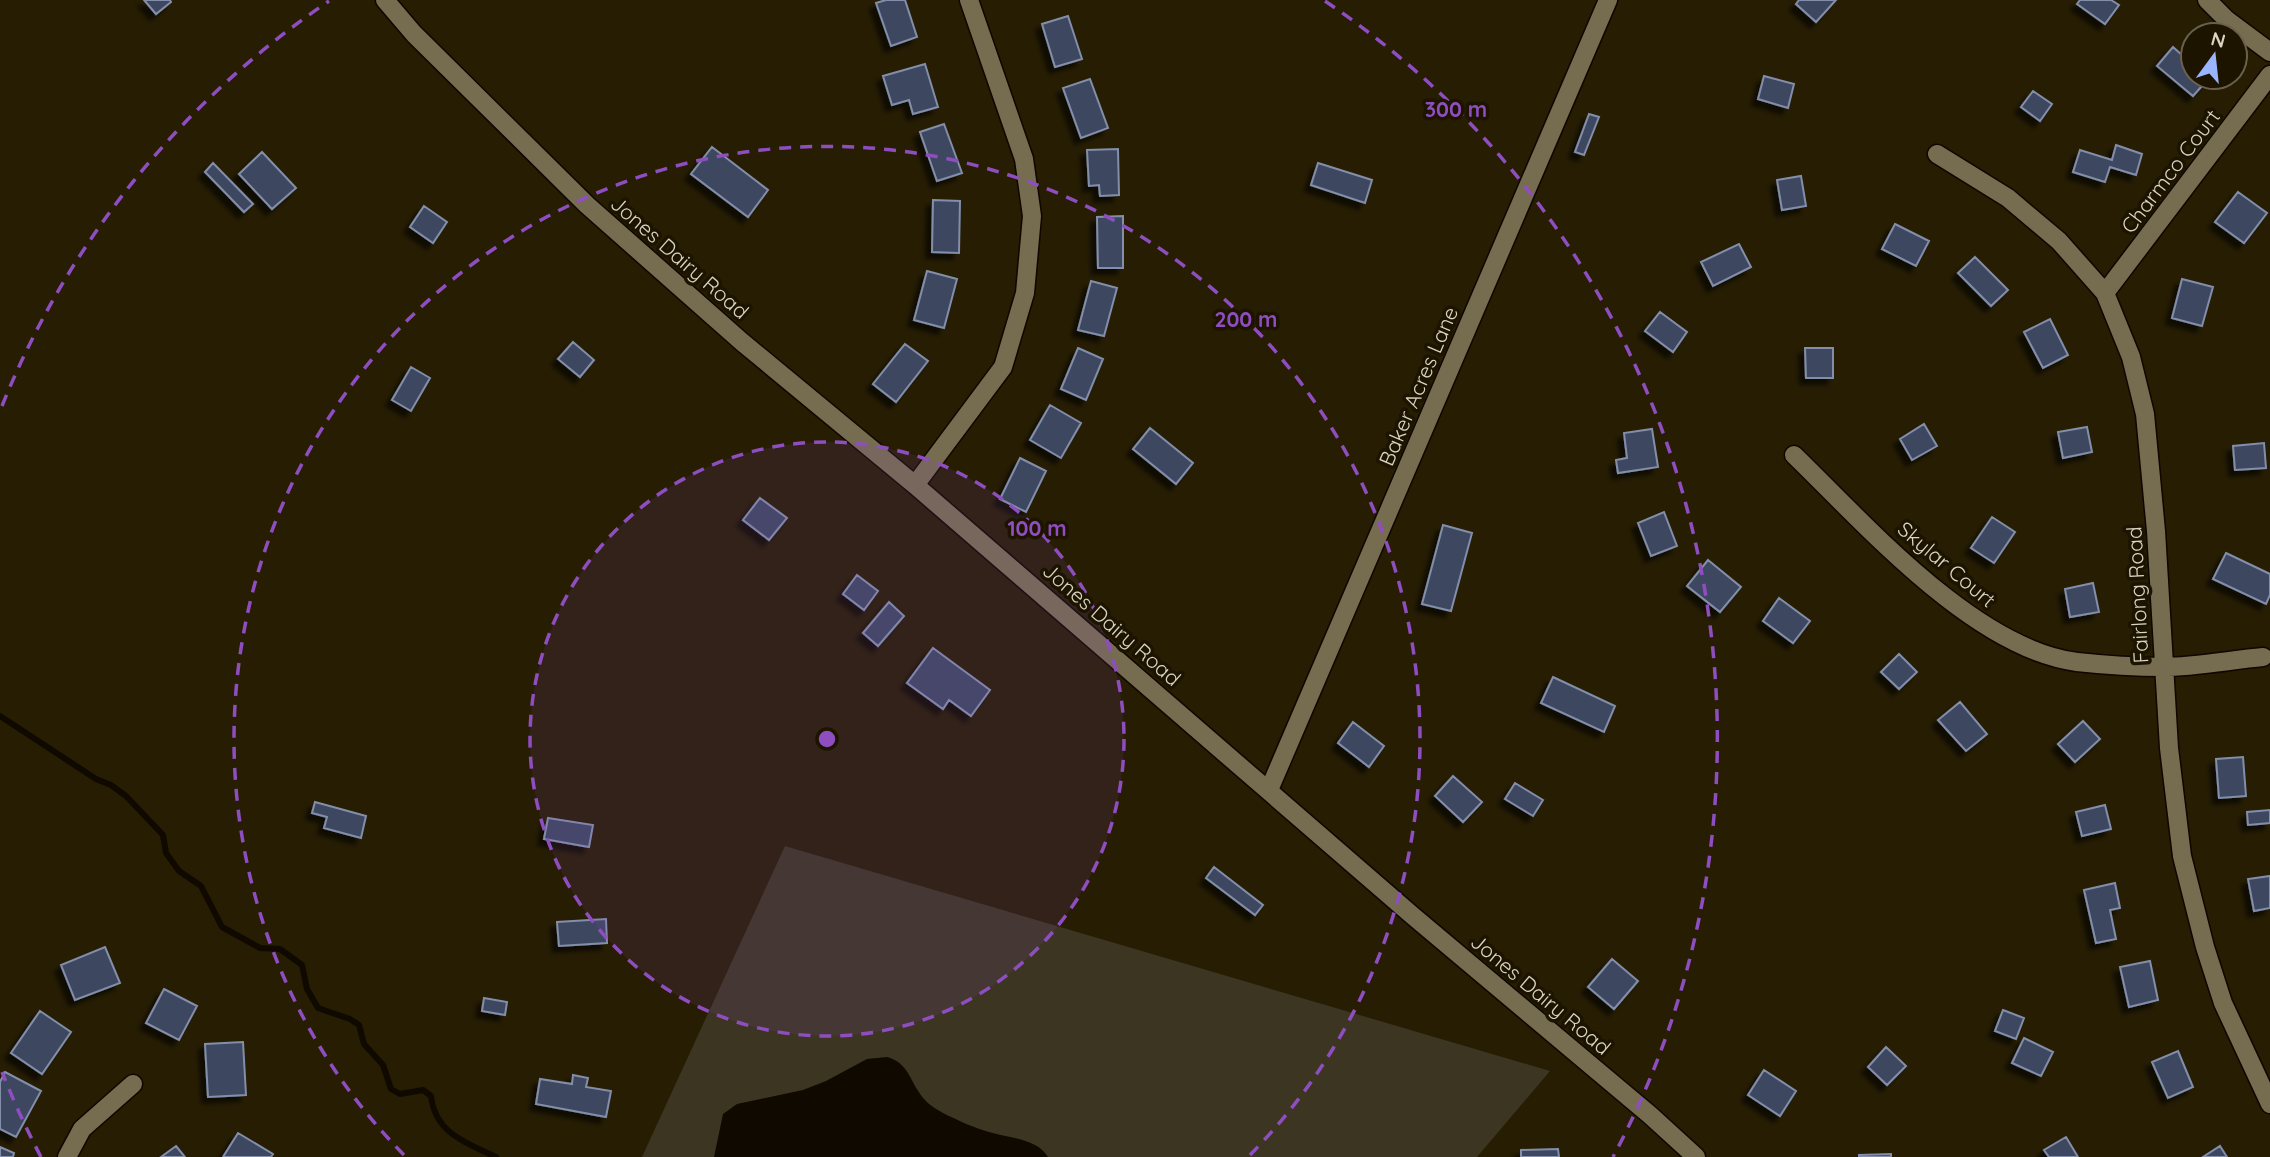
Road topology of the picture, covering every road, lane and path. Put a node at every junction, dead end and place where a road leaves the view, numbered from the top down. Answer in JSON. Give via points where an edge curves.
{"nodes":[{"id":1,"x":385,"y":0,"type":"edge"},
{"id":2,"x":969,"y":0,"type":"edge"},
{"id":3,"x":1608,"y":0,"type":"edge"},
{"id":4,"x":2207,"y":0,"type":"edge"},
{"id":5,"x":2270,"y":52,"type":"edge"},
{"id":6,"x":2270,"y":75,"type":"edge"},
{"id":7,"x":1937,"y":154,"type":"dead end"},
{"id":8,"x":2105,"y":293,"type":"junction"},
{"id":9,"x":1794,"y":455,"type":"dead end"},
{"id":10,"x":915,"y":485,"type":"junction"},
{"id":11,"x":2263,"y":657,"type":"dead end"},
{"id":12,"x":2164,"y":667,"type":"junction"},
{"id":13,"x":1269,"y":790,"type":"junction"},
{"id":14,"x":133,"y":1084,"type":"dead end"},
{"id":15,"x":2270,"y":1104,"type":"edge"},
{"id":16,"x":67,"y":1157,"type":"edge"},
{"id":17,"x":1696,"y":1157,"type":"edge"}],
"edges":[{"from":1,"to":10,"type":"street","name":"Jones Dairy Road","via":[[587,205]]},
{"from":2,"to":10,"type":"street","via":[[1024,159],[1032,216],[1025,293],[1003,367]]},
{"from":3,"to":13,"type":"street","name":"Baker Acres Lane"},
{"from":4,"to":5,"type":"street"},
{"from":6,"to":8,"type":"street","name":"Charmco Court"},
{"from":7,"to":8,"type":"street","name":"Fairlong Road","via":[[2008,198],[2059,241]]},
{"from":8,"to":12,"type":"street","name":"Fairlong Road","via":[[2132,357],[2145,413]]},
{"from":9,"to":12,"type":"street","name":"Skylar Court","via":[[1903,560],[1982,624],[2023,647],[2075,662]]},
{"from":10,"to":13,"type":"street","name":"Jones Dairy Road"},
{"from":11,"to":12,"type":"street","name":"Skylar Court"},
{"from":12,"to":15,"type":"street","name":"Fairlong Road","via":[[2182,856],[2223,1003]]},
{"from":13,"to":17,"type":"street","name":"Jones Dairy Road"},
{"from":14,"to":16,"type":"street","via":[[82,1129]]}]}
